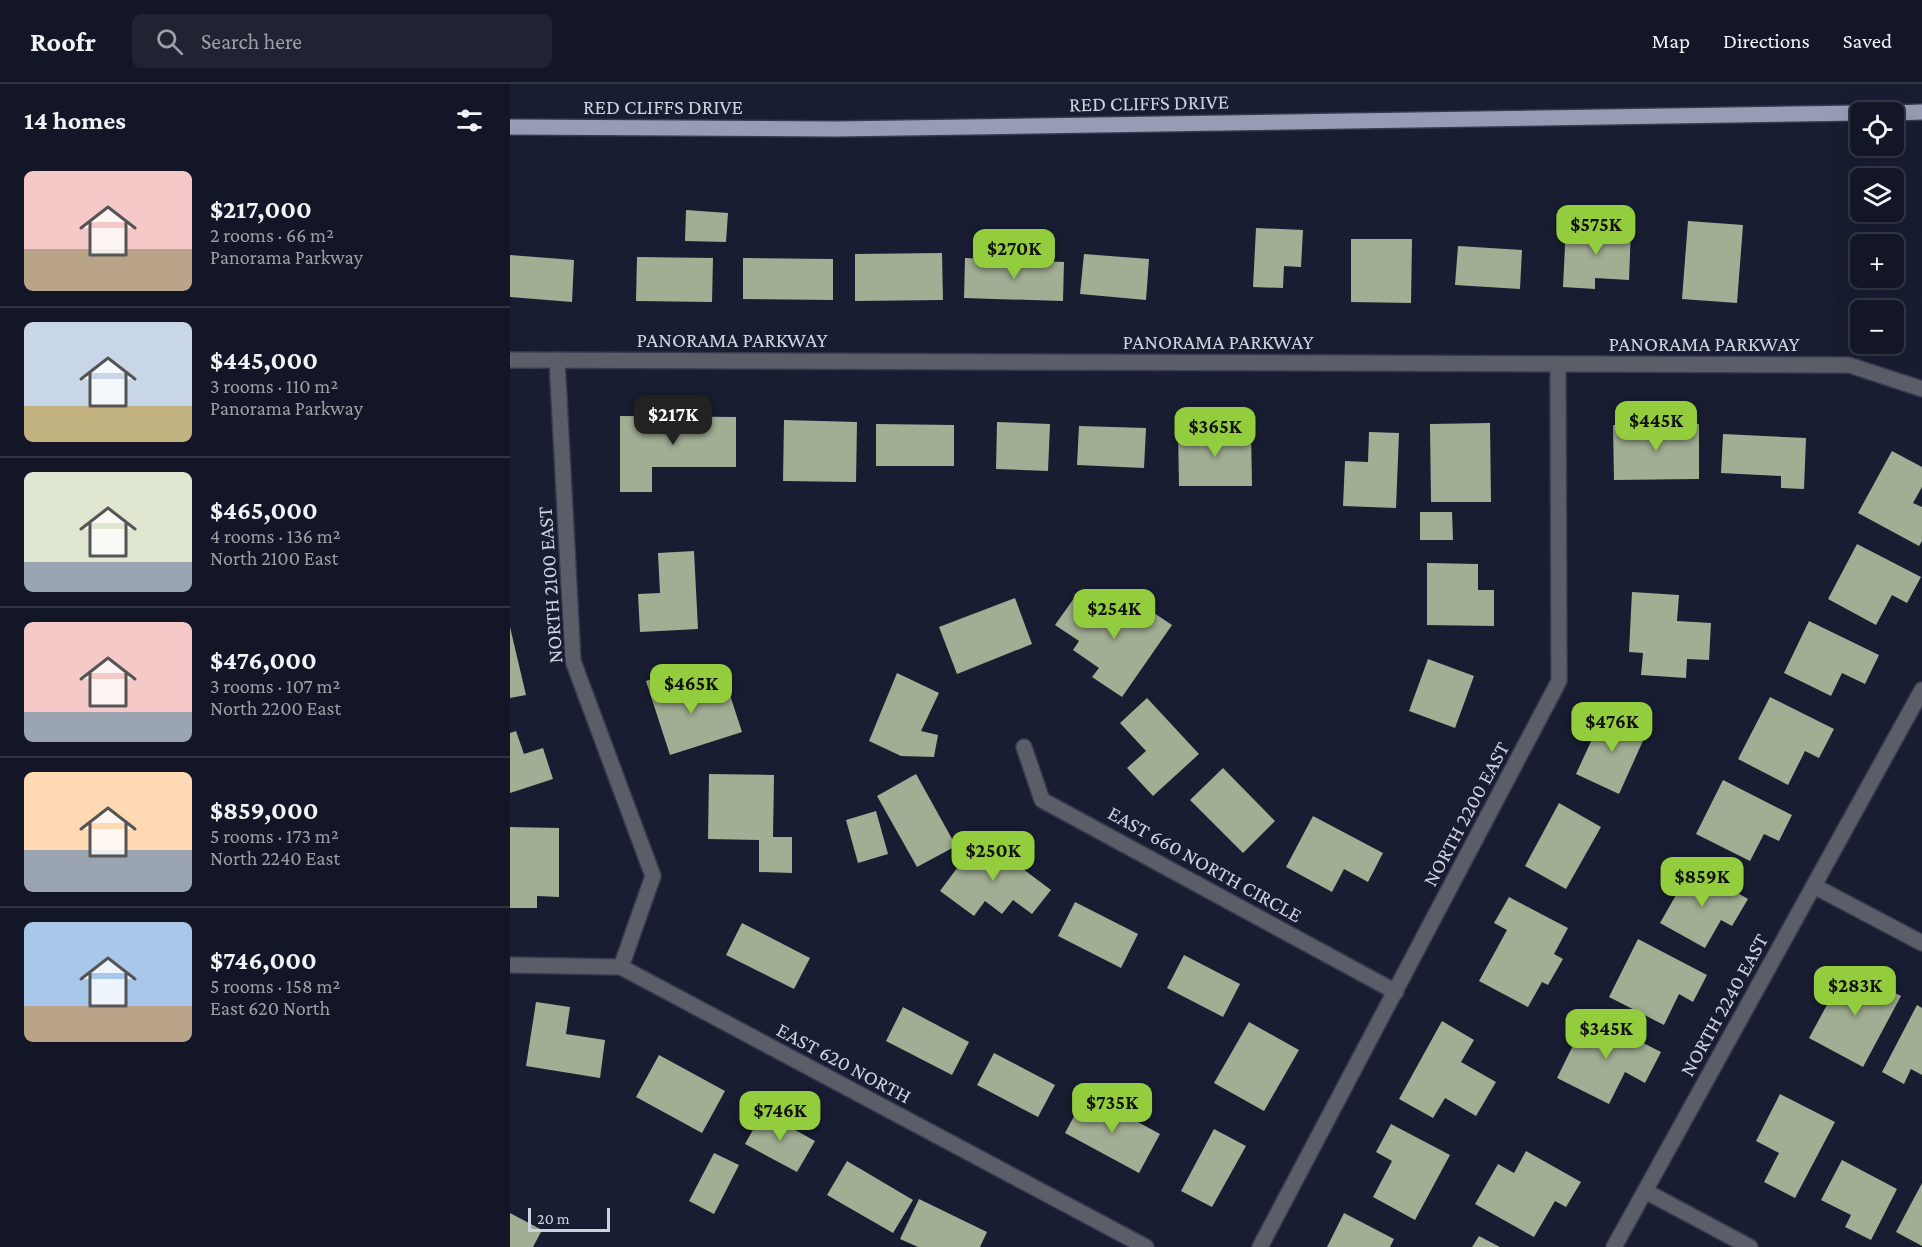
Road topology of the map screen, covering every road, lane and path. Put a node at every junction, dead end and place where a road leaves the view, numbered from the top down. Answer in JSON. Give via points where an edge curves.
{"nodes":[{"id":1,"x":1922,"y":112,"type":"edge"},
{"id":2,"x":1850,"y":113,"type":"edge"},
{"id":3,"x":1904,"y":113,"type":"edge"},
{"id":4,"x":510,"y":128,"type":"edge"},
{"id":5,"x":510,"y":360,"type":"edge"},
{"id":6,"x":557,"y":360,"type":"junction"},
{"id":7,"x":1558,"y":364,"type":"junction"},
{"id":8,"x":1922,"y":389,"type":"edge"},
{"id":9,"x":1922,"y":690,"type":"edge"},
{"id":10,"x":1024,"y":747,"type":"dead end"},
{"id":11,"x":1814,"y":886,"type":"junction"},
{"id":12,"x":1922,"y":943,"type":"edge"},
{"id":13,"x":510,"y":965,"type":"edge"},
{"id":14,"x":621,"y":967,"type":"junction"},
{"id":15,"x":1396,"y":992,"type":"junction"},
{"id":16,"x":1645,"y":1191,"type":"junction"},
{"id":17,"x":1146,"y":1247,"type":"edge"},
{"id":18,"x":1260,"y":1247,"type":"edge"},
{"id":19,"x":1614,"y":1247,"type":"edge"},
{"id":20,"x":1750,"y":1247,"type":"edge"}],
"edges":[{"from":1,"to":3,"type":"main road"},
{"from":2,"to":4,"type":"main road","name":"RED CLIFFS DRIVE","via":[[836,129]]},
{"from":5,"to":6,"type":"street","name":"PANORAMA PARKWAY"},
{"from":6,"to":7,"type":"street","name":"PANORAMA PARKWAY"},
{"from":6,"to":14,"type":"street","name":"NORTH 2100 EAST","via":[[573,661],[653,876]]},
{"from":7,"to":8,"type":"street","name":"PANORAMA PARKWAY","via":[[1849,365]]},
{"from":7,"to":15,"type":"street","name":"NORTH 2200 EAST","via":[[1559,681]]},
{"from":9,"to":11,"type":"street","name":"NORTH 2240 EAST"},
{"from":10,"to":15,"type":"street","name":"EAST 660 NORTH CIRCLE","via":[[1042,800]]},
{"from":11,"to":12,"type":"street"},
{"from":11,"to":16,"type":"street","name":"NORTH 2240 EAST"},
{"from":13,"to":14,"type":"street","name":"EAST 620 NORTH"},
{"from":14,"to":17,"type":"street","name":"EAST 620 NORTH"},
{"from":15,"to":18,"type":"street","name":"NORTH 2200 EAST"},
{"from":16,"to":19,"type":"street","name":"NORTH 2240 EAST"},
{"from":16,"to":20,"type":"street"}]}
